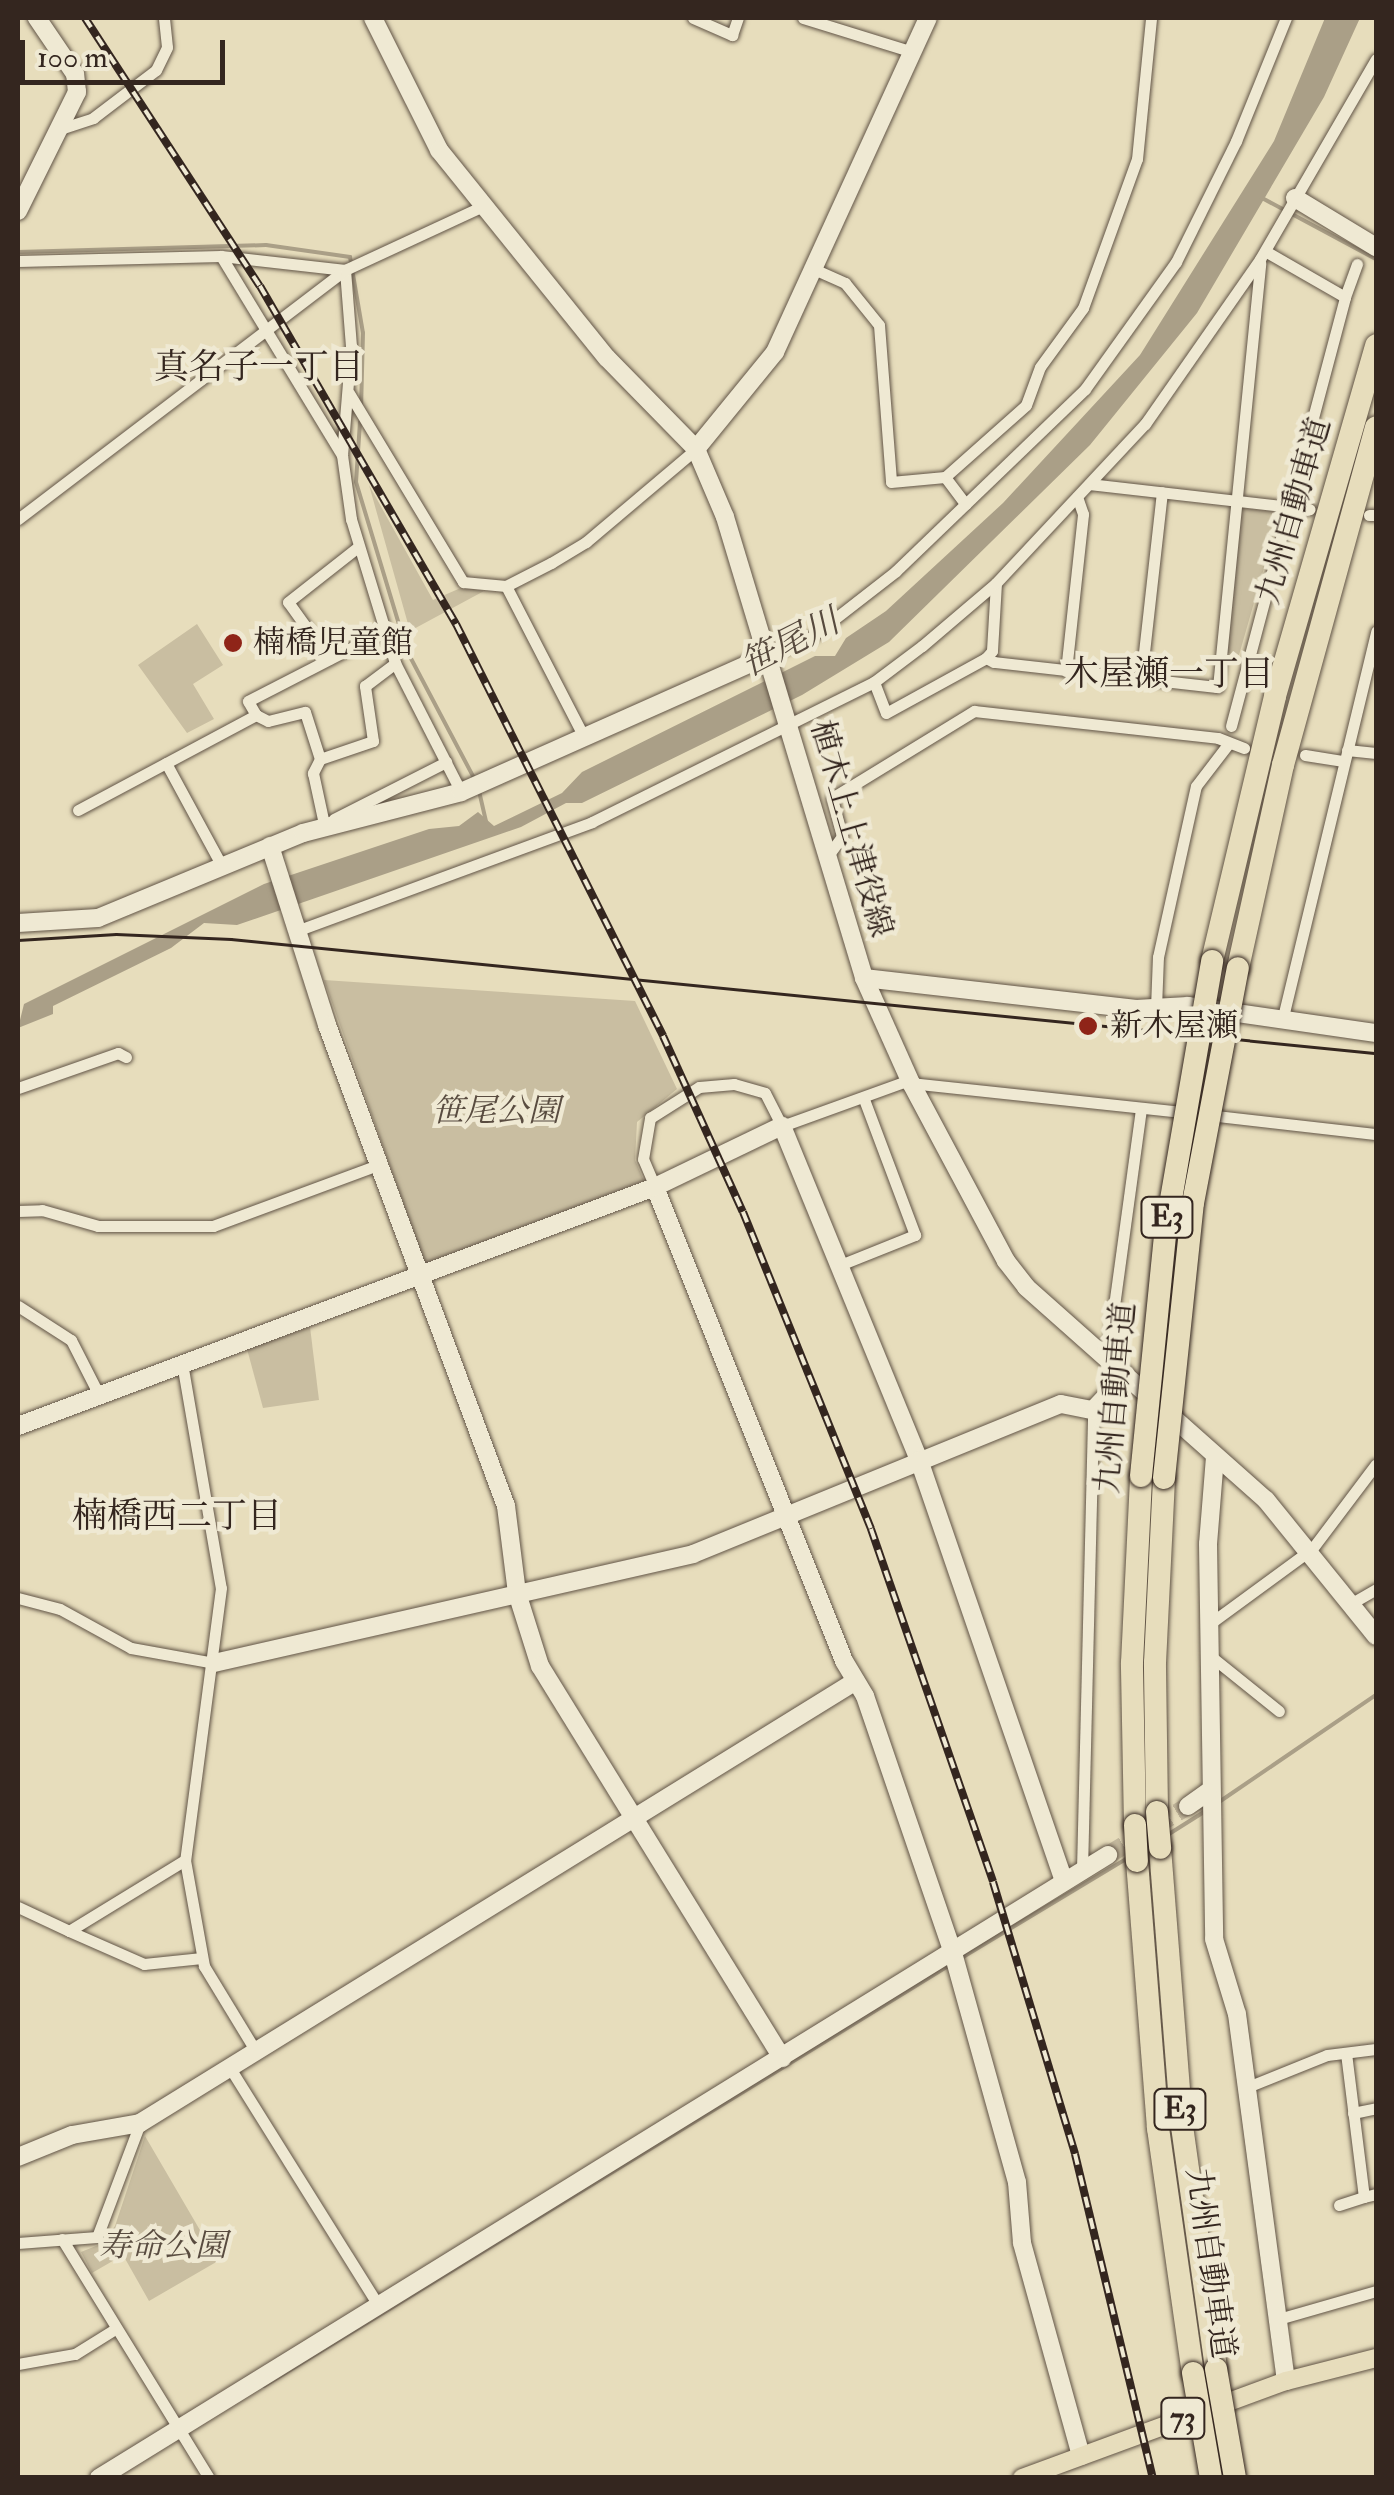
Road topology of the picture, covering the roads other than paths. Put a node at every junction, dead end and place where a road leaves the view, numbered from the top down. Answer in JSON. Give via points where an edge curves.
{"nodes":[{"id":1,"x":36,"y":18,"type":"edge"},
{"id":2,"x":164,"y":18,"type":"edge"},
{"id":3,"x":373,"y":18,"type":"edge"},
{"id":4,"x":693,"y":18,"type":"edge"},
{"id":5,"x":738,"y":18,"type":"edge"},
{"id":6,"x":804,"y":18,"type":"edge"},
{"id":7,"x":928,"y":18,"type":"edge"},
{"id":8,"x":1151,"y":18,"type":"edge"},
{"id":9,"x":1286,"y":18,"type":"edge"},
{"id":10,"x":913,"y":52,"type":"junction"},
{"id":11,"x":1376,"y":59,"type":"edge"},
{"id":12,"x":63,"y":128,"type":"junction"},
{"id":13,"x":483,"y":206,"type":"junction"},
{"id":14,"x":1289,"y":208,"type":"junction"},
{"id":15,"x":18,"y":211,"type":"edge"},
{"id":16,"x":1376,"y":247,"type":"edge"},
{"id":17,"x":1262,"y":255,"type":"junction"},
{"id":18,"x":221,"y":256,"type":"junction"},
{"id":19,"x":18,"y":261,"type":"edge"},
{"id":20,"x":1357,"y":264,"type":"dead end"},
{"id":21,"x":345,"y":270,"type":"junction"},
{"id":22,"x":816,"y":270,"type":"junction"},
{"id":23,"x":1345,"y":297,"type":"junction"},
{"id":24,"x":265,"y":329,"type":"junction"},
{"id":25,"x":1376,"y":345,"type":"edge"},
{"id":26,"x":349,"y":394,"type":"junction"},
{"id":27,"x":1376,"y":428,"type":"edge"},
{"id":28,"x":696,"y":449,"type":"junction"},
{"id":29,"x":342,"y":455,"type":"junction"},
{"id":30,"x":946,"y":477,"type":"junction"},
{"id":31,"x":1089,"y":484,"type":"junction"},
{"id":32,"x":1162,"y":492,"type":"junction"},
{"id":33,"x":1077,"y":497,"type":"junction"},
{"id":34,"x":1236,"y":500,"type":"junction"},
{"id":35,"x":965,"y":504,"type":"junction"},
{"id":36,"x":1288,"y":506,"type":"junction"},
{"id":37,"x":1310,"y":509,"type":"dead end"},
{"id":38,"x":18,"y":519,"type":"edge"},
{"id":39,"x":358,"y":547,"type":"junction"},
{"id":40,"x":996,"y":583,"type":"junction"},
{"id":41,"x":506,"y":586,"type":"junction"},
{"id":42,"x":1376,"y":631,"type":"edge"},
{"id":43,"x":382,"y":632,"type":"junction"},
{"id":44,"x":986,"y":658,"type":"junction"},
{"id":45,"x":329,"y":659,"type":"junction"},
{"id":46,"x":770,"y":659,"type":"junction"},
{"id":47,"x":394,"y":663,"type":"junction"},
{"id":48,"x":1066,"y":670,"type":"junction"},
{"id":49,"x":1141,"y":679,"type":"junction"},
{"id":50,"x":874,"y":682,"type":"junction"},
{"id":51,"x":1218,"y":687,"type":"junction"},
{"id":52,"x":1236,"y":690,"type":"junction"},
{"id":53,"x":256,"y":715,"type":"junction"},
{"id":54,"x":788,"y":720,"type":"junction"},
{"id":55,"x":1231,"y":726,"type":"dead end"},
{"id":56,"x":585,"y":740,"type":"junction"},
{"id":57,"x":1230,"y":743,"type":"junction"},
{"id":58,"x":1244,"y":748,"type":"dead end"},
{"id":59,"x":1376,"y":753,"type":"edge"},
{"id":60,"x":1345,"y":755,"type":"junction"},
{"id":61,"x":1305,"y":756,"type":"dead end"},
{"id":62,"x":320,"y":760,"type":"junction"},
{"id":63,"x":446,"y":762,"type":"junction"},
{"id":64,"x":166,"y":763,"type":"junction"},
{"id":65,"x":461,"y":792,"type":"junction"},
{"id":66,"x":78,"y":810,"type":"dead end"},
{"id":67,"x":317,"y":828,"type":"junction"},
{"id":68,"x":272,"y":853,"type":"junction"},
{"id":69,"x":827,"y":857,"type":"junction"},
{"id":70,"x":222,"y":866,"type":"junction"},
{"id":71,"x":18,"y":924,"type":"edge"},
{"id":72,"x":298,"y":927,"type":"junction"},
{"id":73,"x":864,"y":978,"type":"junction"},
{"id":74,"x":1156,"y":1008,"type":"junction"},
{"id":75,"x":1282,"y":1020,"type":"junction"},
{"id":76,"x":1376,"y":1034,"type":"edge"},
{"id":77,"x":126,"y":1057,"type":"dead end"},
{"id":78,"x":910,"y":1082,"type":"junction"},
{"id":79,"x":18,"y":1088,"type":"edge"},
{"id":80,"x":862,"y":1097,"type":"junction"},
{"id":81,"x":1141,"y":1108,"type":"junction"},
{"id":82,"x":782,"y":1126,"type":"junction"},
{"id":83,"x":1376,"y":1134,"type":"edge"},
{"id":84,"x":378,"y":1164,"type":"junction"},
{"id":85,"x":655,"y":1188,"type":"junction"},
{"id":86,"x":18,"y":1211,"type":"edge"},
{"id":87,"x":840,"y":1265,"type":"junction"},
{"id":88,"x":420,"y":1279,"type":"junction"},
{"id":89,"x":18,"y":1306,"type":"edge"},
{"id":90,"x":1107,"y":1357,"type":"junction"},
{"id":91,"x":182,"y":1363,"type":"junction"},
{"id":92,"x":1126,"y":1375,"type":"junction"},
{"id":93,"x":98,"y":1395,"type":"junction"},
{"id":94,"x":1093,"y":1410,"type":"junction"},
{"id":95,"x":18,"y":1426,"type":"edge"},
{"id":96,"x":1215,"y":1457,"type":"junction"},
{"id":97,"x":919,"y":1460,"type":"junction"},
{"id":98,"x":1376,"y":1464,"type":"edge"},
{"id":99,"x":1153,"y":1477,"type":"junction"},
{"id":100,"x":784,"y":1513,"type":"junction"},
{"id":101,"x":1312,"y":1549,"type":"junction"},
{"id":102,"x":1376,"y":1589,"type":"edge"},
{"id":103,"x":518,"y":1593,"type":"junction"},
{"id":104,"x":18,"y":1598,"type":"edge"},
{"id":105,"x":1352,"y":1603,"type":"junction"},
{"id":106,"x":1208,"y":1625,"type":"junction"},
{"id":107,"x":1376,"y":1636,"type":"edge"},
{"id":108,"x":1208,"y":1654,"type":"junction"},
{"id":109,"x":214,"y":1663,"type":"junction"},
{"id":110,"x":856,"y":1681,"type":"junction"},
{"id":111,"x":1278,"y":1712,"type":"dead end"},
{"id":112,"x":1208,"y":1803,"type":"junction"},
{"id":113,"x":1188,"y":1806,"type":"tunnel mouth"},
{"id":114,"x":633,"y":1820,"type":"junction"},
{"id":115,"x":1108,"y":1855,"type":"tunnel mouth"},
{"id":116,"x":185,"y":1860,"type":"junction"},
{"id":117,"x":1082,"y":1870,"type":"junction"},
{"id":118,"x":1064,"y":1880,"type":"junction"},
{"id":119,"x":18,"y":1908,"type":"edge"},
{"id":120,"x":68,"y":1931,"type":"junction"},
{"id":121,"x":202,"y":1958,"type":"junction"},
{"id":122,"x":955,"y":1959,"type":"junction"},
{"id":123,"x":1376,"y":2049,"type":"edge"},
{"id":124,"x":1346,"y":2052,"type":"junction"},
{"id":125,"x":258,"y":2053,"type":"junction"},
{"id":126,"x":782,"y":2058,"type":"junction"},
{"id":127,"x":230,"y":2068,"type":"junction"},
{"id":128,"x":1245,"y":2088,"type":"junction"},
{"id":129,"x":1376,"y":2108,"type":"edge"},
{"id":130,"x":1353,"y":2113,"type":"junction"},
{"id":131,"x":140,"y":2122,"type":"junction"},
{"id":132,"x":18,"y":2157,"type":"edge"},
{"id":133,"x":1370,"y":2196,"type":"edge"},
{"id":134,"x":1339,"y":2205,"type":"dead end"},
{"id":135,"x":62,"y":2239,"type":"junction"},
{"id":136,"x":18,"y":2244,"type":"edge"},
{"id":137,"x":1376,"y":2291,"type":"edge"},
{"id":138,"x":380,"y":2306,"type":"junction"},
{"id":139,"x":1272,"y":2320,"type":"junction"},
{"id":140,"x":115,"y":2328,"type":"junction"},
{"id":141,"x":1376,"y":2358,"type":"edge"},
{"id":142,"x":18,"y":2364,"type":"edge"},
{"id":143,"x":1205,"y":2371,"type":"junction"},
{"id":144,"x":1286,"y":2381,"type":"junction"},
{"id":145,"x":182,"y":2434,"type":"junction"},
{"id":146,"x":1081,"y":2456,"type":"junction"},
{"id":147,"x":99,"y":2478,"type":"edge"},
{"id":148,"x":209,"y":2478,"type":"edge"},
{"id":149,"x":1022,"y":2478,"type":"edge"},
{"id":150,"x":1211,"y":2478,"type":"edge"},
{"id":151,"x":1235,"y":2478,"type":"edge"}],
"edges":[{"from":1,"to":12,"type":"street","via":[[75,74],[77,92]]},
{"from":2,"to":12,"type":"street","via":[[167,47],[156,70],[93,118]]},
{"from":3,"to":13,"type":"street","via":[[439,150]]},
{"from":4,"to":5,"type":"street","via":[[732,36]]},
{"from":6,"to":10,"type":"street"},
{"from":7,"to":10,"type":"street"},
{"from":8,"to":30,"type":"street","via":[[1138,159],[1084,308],[1040,366],[1026,404]]},
{"from":9,"to":35,"type":"street","via":[[1208,202],[1128,336],[1038,439]]},
{"from":10,"to":22,"type":"street"},
{"from":11,"to":14,"type":"street"},
{"from":12,"to":15,"type":"street"},
{"from":13,"to":21,"type":"street"},
{"from":13,"to":28,"type":"street","via":[[606,358]]},
{"from":14,"to":16,"type":"street"},
{"from":14,"to":17,"type":"street"},
{"from":17,"to":23,"type":"street"},
{"from":17,"to":31,"type":"street","via":[[1198,356]]},
{"from":17,"to":34,"type":"street"},
{"from":18,"to":19,"type":"street"},
{"from":18,"to":21,"type":"street"},
{"from":18,"to":24,"type":"street"},
{"from":20,"to":23,"type":"street"},
{"from":21,"to":24,"type":"street"},
{"from":21,"to":26,"type":"street"},
{"from":22,"to":28,"type":"street","via":[[775,352]]},
{"from":22,"to":30,"type":"street","via":[[845,283],[879,325],[891,482]]},
{"from":23,"to":36,"type":"street"},
{"from":24,"to":29,"type":"street"},
{"from":24,"to":38,"type":"street"},
{"from":25,"to":99,"type":"highway","name":"九州自動車道","number":"E3","bridge":true,"via":[[1275,696],[1212,962],[1165,1234]]},
{"from":26,"to":29,"type":"street"},
{"from":26,"to":41,"type":"street","via":[[452,573],[463,582]]},
{"from":27,"to":99,"type":"highway","name":"九州自動車道","number":"E3","bridge":true,"via":[[1283,765],[1238,968],[1193,1202]]},
{"from":28,"to":41,"type":"street","via":[[586,542]]},
{"from":28,"to":46,"type":"street","name":"植木上上津役線"},
{"from":29,"to":39,"type":"street"},
{"from":30,"to":35,"type":"street"},
{"from":31,"to":32,"type":"street"},
{"from":31,"to":33,"type":"street"},
{"from":32,"to":34,"type":"street"},
{"from":32,"to":49,"type":"street"},
{"from":33,"to":40,"type":"street"},
{"from":33,"to":48,"type":"street","via":[[1082,514]]},
{"from":34,"to":36,"type":"street"},
{"from":34,"to":51,"type":"street"},
{"from":35,"to":46,"type":"street","via":[[851,608]]},
{"from":36,"to":37,"type":"street"},
{"from":36,"to":52,"type":"street"},
{"from":39,"to":43,"type":"street"},
{"from":39,"to":45,"type":"street","via":[[288,602]]},
{"from":40,"to":44,"type":"street","via":[[992,651]]},
{"from":40,"to":50,"type":"street"},
{"from":41,"to":56,"type":"street"},
{"from":42,"to":60,"type":"street"},
{"from":43,"to":45,"type":"street"},
{"from":43,"to":47,"type":"street"},
{"from":44,"to":48,"type":"street"},
{"from":44,"to":50,"type":"street","via":[[886,713]]},
{"from":45,"to":53,"type":"street","via":[[248,701]]},
{"from":46,"to":54,"type":"street","name":"植木上上津役線"},
{"from":46,"to":56,"type":"street"},
{"from":47,"to":62,"type":"street","via":[[365,686],[373,740]]},
{"from":47,"to":63,"type":"street"},
{"from":48,"to":49,"type":"street"},
{"from":49,"to":51,"type":"street"},
{"from":50,"to":54,"type":"street"},
{"from":51,"to":52,"type":"street"},
{"from":52,"to":55,"type":"street"},
{"from":53,"to":62,"type":"street","via":[[268,720],[305,712]]},
{"from":53,"to":64,"type":"street"},
{"from":54,"to":69,"type":"street","name":"植木上上津役線"},
{"from":54,"to":72,"type":"street","via":[[540,845]]},
{"from":56,"to":65,"type":"street"},
{"from":57,"to":58,"type":"street"},
{"from":57,"to":69,"type":"street","via":[[974,711],[832,798],[842,836]]},
{"from":57,"to":74,"type":"street","via":[[1196,786],[1158,957]]},
{"from":59,"to":60,"type":"street"},
{"from":60,"to":61,"type":"street"},
{"from":60,"to":75,"type":"street"},
{"from":62,"to":67,"type":"street","via":[[313,772]]},
{"from":63,"to":65,"type":"street"},
{"from":63,"to":67,"type":"street"},
{"from":64,"to":66,"type":"street"},
{"from":64,"to":70,"type":"street"},
{"from":65,"to":67,"type":"street"},
{"from":67,"to":68,"type":"street"},
{"from":68,"to":70,"type":"street"},
{"from":68,"to":72,"type":"street"},
{"from":69,"to":73,"type":"street","name":"植木上上津役線"},
{"from":70,"to":71,"type":"street","via":[[98,918]]},
{"from":72,"to":84,"type":"street"},
{"from":73,"to":74,"type":"street"},
{"from":73,"to":78,"type":"street","name":"植木上上津役線"},
{"from":74,"to":75,"type":"street","via":[[1188,1006]]},
{"from":75,"to":76,"type":"street"},
{"from":77,"to":79,"type":"street","via":[[118,1053]]},
{"from":78,"to":80,"type":"street"},
{"from":78,"to":81,"type":"street"},
{"from":78,"to":90,"type":"street","name":"植木上上津役線","via":[[1006,1261],[1026,1287]]},
{"from":80,"to":82,"type":"street"},
{"from":80,"to":87,"type":"street","via":[[914,1235]]},
{"from":81,"to":83,"type":"street"},
{"from":81,"to":90,"type":"street"},
{"from":82,"to":85,"type":"street"},
{"from":82,"to":85,"type":"street","via":[[764,1093],[734,1084],[699,1087],[650,1118],[643,1160]]},
{"from":82,"to":87,"type":"street"},
{"from":84,"to":86,"type":"street","via":[[214,1226],[98,1226],[42,1210]]},
{"from":84,"to":88,"type":"street"},
{"from":85,"to":88,"type":"street"},
{"from":85,"to":100,"type":"street"},
{"from":87,"to":97,"type":"street"},
{"from":88,"to":91,"type":"street","via":[[297,1317]]},
{"from":88,"to":103,"type":"street","via":[[506,1506]]},
{"from":89,"to":93,"type":"street","via":[[72,1340]]},
{"from":90,"to":92,"type":"street","name":"植木上上津役線"},
{"from":91,"to":93,"type":"street"},
{"from":91,"to":109,"type":"street","via":[[220,1555]]},
{"from":92,"to":94,"type":"street"},
{"from":92,"to":96,"type":"street","name":"植木上上津役線"},
{"from":93,"to":95,"type":"street"},
{"from":94,"to":97,"type":"street","via":[[1061,1404]]},
{"from":94,"to":117,"type":"street"},
{"from":96,"to":101,"type":"street","name":"植木上上津役線"},
{"from":96,"to":106,"type":"street"},
{"from":97,"to":100,"type":"street"},
{"from":97,"to":118,"type":"street"},
{"from":98,"to":101,"type":"street"},
{"from":99,"to":143,"type":"highway","name":"九州自動車道","number":"E3","bridge":true,"via":[[1157,1812]]},
{"from":99,"to":143,"type":"highway","name":"九州自動車道","number":"E3","bridge":true,"via":[[1132,1663],[1137,1861],[1158,2128]]},
{"from":100,"to":103,"type":"street","via":[[693,1554]]},
{"from":100,"to":110,"type":"street"},
{"from":101,"to":105,"type":"street","name":"植木上上津役線"},
{"from":101,"to":106,"type":"street"},
{"from":102,"to":105,"type":"street"},
{"from":103,"to":109,"type":"street"},
{"from":103,"to":114,"type":"street","via":[[540,1666]]},
{"from":104,"to":109,"type":"street","via":[[60,1609],[132,1648]]},
{"from":105,"to":107,"type":"street","name":"植木上上津役線"},
{"from":106,"to":108,"type":"street"},
{"from":108,"to":111,"type":"street"},
{"from":108,"to":112,"type":"street"},
{"from":109,"to":116,"type":"street"},
{"from":110,"to":114,"type":"street"},
{"from":110,"to":122,"type":"street"},
{"from":112,"to":113,"type":"street"},
{"from":112,"to":128,"type":"street","via":[[1214,1940],[1236,2014]]},
{"from":114,"to":125,"type":"street"},
{"from":114,"to":126,"type":"street"},
{"from":115,"to":117,"type":"street"},
{"from":116,"to":120,"type":"street"},
{"from":116,"to":121,"type":"street"},
{"from":117,"to":118,"type":"street"},
{"from":118,"to":122,"type":"street"},
{"from":119,"to":120,"type":"street"},
{"from":120,"to":121,"type":"street","via":[[144,1964]]},
{"from":121,"to":125,"type":"street"},
{"from":122,"to":126,"type":"street"},
{"from":122,"to":146,"type":"street","via":[[1018,2182],[1022,2243]]},
{"from":123,"to":124,"type":"street"},
{"from":124,"to":128,"type":"street","via":[[1289,2066]]},
{"from":124,"to":130,"type":"street"},
{"from":125,"to":127,"type":"street"},
{"from":126,"to":138,"type":"street"},
{"from":127,"to":131,"type":"street"},
{"from":127,"to":138,"type":"street"},
{"from":128,"to":139,"type":"street"},
{"from":129,"to":130,"type":"street"},
{"from":130,"to":133,"type":"street"},
{"from":131,"to":132,"type":"street","via":[[72,2135]]},
{"from":131,"to":135,"type":"street","via":[[105,2226],[86,2241]]},
{"from":133,"to":134,"type":"street"},
{"from":135,"to":136,"type":"street"},
{"from":135,"to":140,"type":"street"},
{"from":137,"to":139,"type":"street"},
{"from":138,"to":145,"type":"street"},
{"from":139,"to":144,"type":"street"},
{"from":140,"to":142,"type":"street","via":[[74,2354]]},
{"from":140,"to":145,"type":"street"},
{"from":141,"to":144,"type":"main road","number":"73"},
{"from":143,"to":150,"type":"highway","name":"九州自動車道","number":"E3","bridge":true},
{"from":143,"to":151,"type":"highway","name":"九州自動車道","number":"E3","bridge":true},
{"from":144,"to":146,"type":"main road","number":"73"},
{"from":145,"to":147,"type":"street"},
{"from":145,"to":148,"type":"street"},
{"from":146,"to":149,"type":"main road","number":"73"}]}
